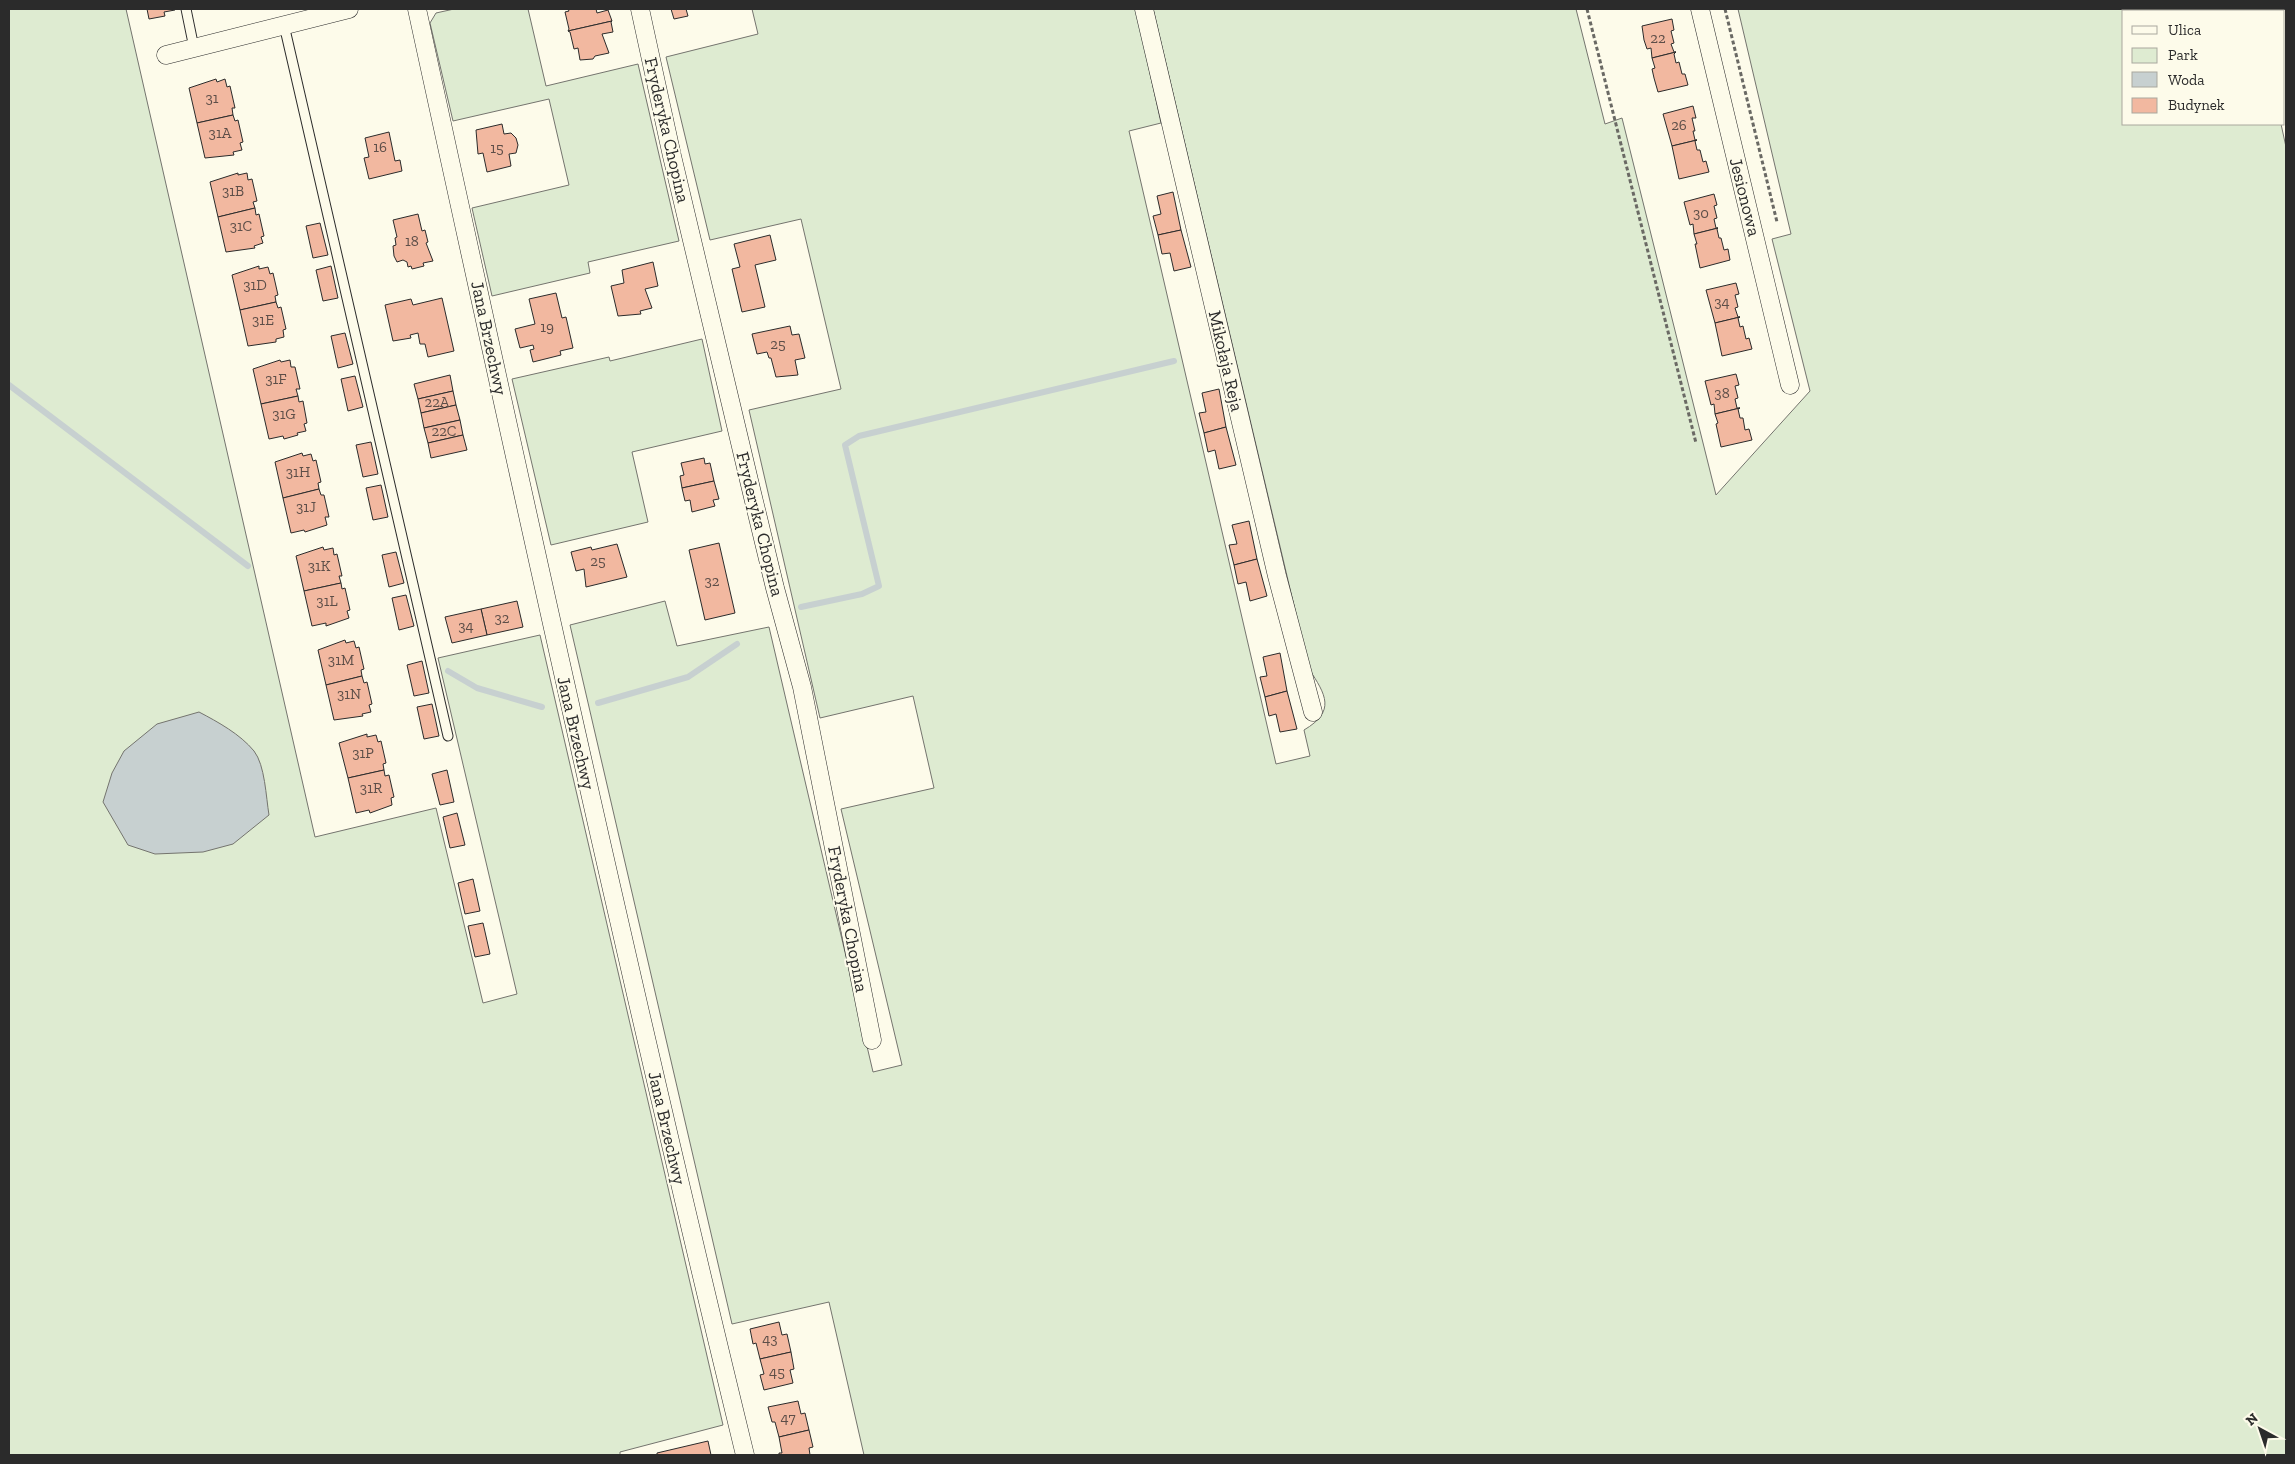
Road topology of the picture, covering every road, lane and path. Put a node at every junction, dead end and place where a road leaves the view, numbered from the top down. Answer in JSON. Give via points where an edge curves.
{"nodes":[{"id":1,"x":186,"y":9,"type":"edge"},
{"id":2,"x":349,"y":9,"type":"edge"},
{"id":3,"x":417,"y":9,"type":"edge"},
{"id":4,"x":640,"y":9,"type":"edge"},
{"id":5,"x":1144,"y":9,"type":"edge"},
{"id":6,"x":1587,"y":9,"type":"edge"},
{"id":7,"x":1700,"y":9,"type":"edge"},
{"id":8,"x":1726,"y":9,"type":"edge"},
{"id":9,"x":284,"y":25,"type":"junction"},
{"id":10,"x":194,"y":48,"type":"junction"},
{"id":11,"x":166,"y":55,"type":"dead end"},
{"id":12,"x":1778,"y":222,"type":"dead end"},
{"id":13,"x":1790,"y":385,"type":"dead end"},
{"id":14,"x":1696,"y":443,"type":"dead end"},
{"id":15,"x":1313,"y":712,"type":"dead end"},
{"id":16,"x":448,"y":736,"type":"dead end"},
{"id":17,"x":872,"y":1040,"type":"dead end"},
{"id":18,"x":745,"y":1455,"type":"edge"}],
"edges":[{"from":1,"to":10,"type":"lane"},
{"from":2,"to":9,"type":"street"},
{"from":3,"to":18,"type":"street","name":"Jana Brzechwy","via":[[570,709]]},
{"from":4,"to":17,"type":"street","name":"Fryderyka Chopina","via":[[774,588],[802,687]]},
{"from":5,"to":15,"type":"street","name":"Mikołaja Reja","via":[[1276,576]]},
{"from":6,"to":14,"type":"path"},
{"from":7,"to":13,"type":"street","name":"Jesionowa"},
{"from":8,"to":12,"type":"path"},
{"from":9,"to":10,"type":"street"},
{"from":9,"to":16,"type":"lane"},
{"from":10,"to":11,"type":"street"}]}
